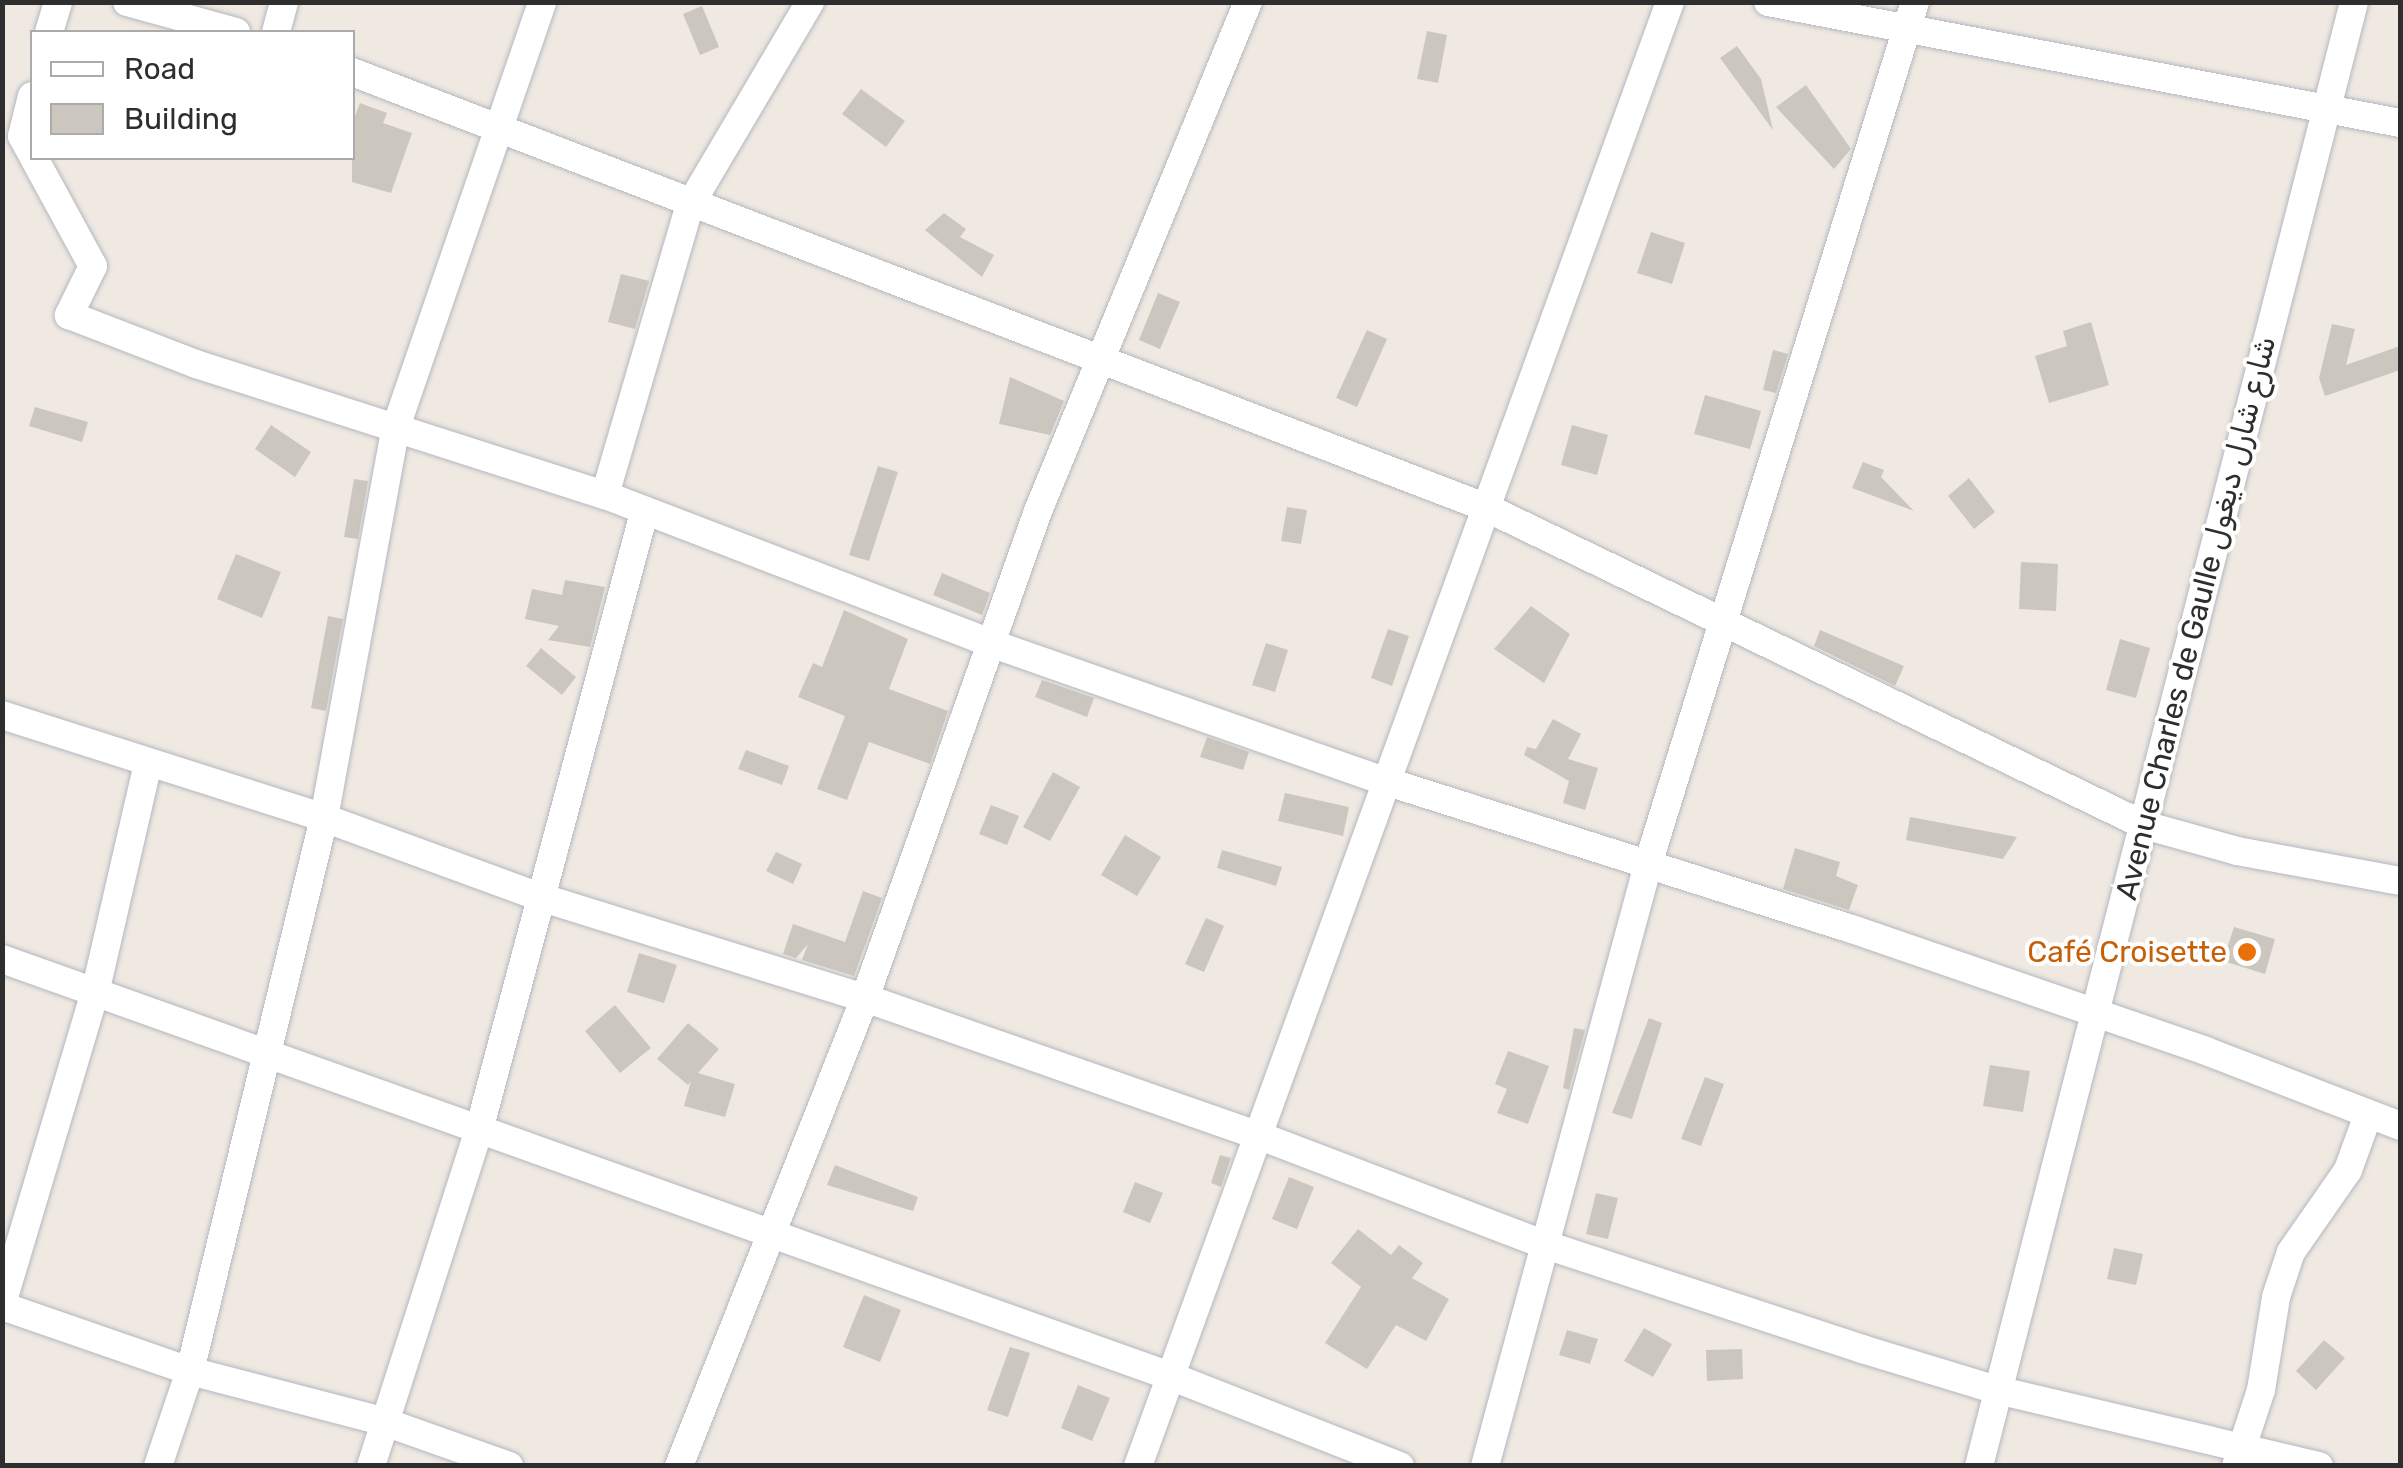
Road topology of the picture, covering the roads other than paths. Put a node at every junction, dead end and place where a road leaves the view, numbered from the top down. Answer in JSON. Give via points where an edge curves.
{"nodes":[{"id":1,"x":58,"y":2,"type":"edge"},
{"id":2,"x":126,"y":2,"type":"edge"},
{"id":3,"x":284,"y":2,"type":"edge"},
{"id":4,"x":542,"y":2,"type":"edge"},
{"id":5,"x":810,"y":2,"type":"edge"},
{"id":6,"x":1248,"y":2,"type":"edge"},
{"id":7,"x":1670,"y":2,"type":"edge"},
{"id":8,"x":1768,"y":2,"type":"edge"},
{"id":9,"x":2354,"y":2,"type":"edge"},
{"id":10,"x":1911,"y":14,"type":"edge"},
{"id":11,"x":50,"y":30,"type":"edge"},
{"id":12,"x":229,"y":30,"type":"edge"},
{"id":13,"x":277,"y":30,"type":"edge"},
{"id":14,"x":355,"y":73,"type":"edge"},
{"id":15,"x":30,"y":104,"type":"edge"},
{"id":16,"x":2324,"y":113,"type":"junction"},
{"id":17,"x":2400,"y":123,"type":"edge"},
{"id":18,"x":498,"y":126,"type":"junction"},
{"id":19,"x":30,"y":151,"type":"edge"},
{"id":20,"x":35,"y":160,"type":"edge"},
{"id":21,"x":690,"y":205,"type":"junction"},
{"id":22,"x":1098,"y":362,"type":"junction"},
{"id":23,"x":396,"y":427,"type":"junction"},
{"id":24,"x":605,"y":495,"type":"junction"},
{"id":25,"x":1487,"y":508,"type":"junction"},
{"id":26,"x":644,"y":514,"type":"junction"},
{"id":27,"x":1722,"y":620,"type":"junction"},
{"id":28,"x":990,"y":643,"type":"junction"},
{"id":29,"x":2,"y":715,"type":"edge"},
{"id":30,"x":148,"y":764,"type":"junction"},
{"id":31,"x":1385,"y":781,"type":"junction"},
{"id":32,"x":324,"y":818,"type":"junction"},
{"id":33,"x":2144,"y":825,"type":"junction"},
{"id":34,"x":1648,"y":861,"type":"junction"},
{"id":35,"x":2400,"y":881,"type":"edge"},
{"id":36,"x":543,"y":898,"type":"junction"},
{"id":37,"x":2,"y":959,"type":"edge"},
{"id":38,"x":95,"y":993,"type":"junction"},
{"id":39,"x":865,"y":998,"type":"junction"},
{"id":40,"x":2094,"y":1012,"type":"junction"},
{"id":41,"x":269,"y":1053,"type":"junction"},
{"id":42,"x":2368,"y":1114,"type":"junction"},
{"id":43,"x":2400,"y":1126,"type":"edge"},
{"id":44,"x":479,"y":1130,"type":"junction"},
{"id":45,"x":1260,"y":1136,"type":"junction"},
{"id":46,"x":768,"y":1232,"type":"junction"},
{"id":47,"x":1546,"y":1245,"type":"junction"},
{"id":48,"x":2,"y":1305,"type":"edge"},
{"id":49,"x":190,"y":1370,"type":"junction"},
{"id":50,"x":1170,"y":1376,"type":"junction"},
{"id":51,"x":1998,"y":1390,"type":"junction"},
{"id":52,"x":382,"y":1421,"type":"junction"},
{"id":53,"x":2240,"y":1456,"type":"edge"},
{"id":54,"x":158,"y":1466,"type":"edge"},
{"id":55,"x":371,"y":1466,"type":"edge"},
{"id":56,"x":510,"y":1466,"type":"edge"},
{"id":57,"x":679,"y":1466,"type":"edge"},
{"id":58,"x":1138,"y":1466,"type":"edge"},
{"id":59,"x":1400,"y":1466,"type":"edge"},
{"id":60,"x":1486,"y":1466,"type":"edge"},
{"id":61,"x":1979,"y":1466,"type":"edge"},
{"id":62,"x":2319,"y":1466,"type":"edge"}],
"edges":[{"from":1,"to":11,"type":"street"},
{"from":2,"to":12,"type":"street"},
{"from":3,"to":13,"type":"street"},
{"from":4,"to":18,"type":"street"},
{"from":5,"to":21,"type":"street"},
{"from":6,"to":22,"type":"street"},
{"from":7,"to":25,"type":"street"},
{"from":8,"to":10,"type":"street"},
{"from":9,"to":16,"type":"street","name":"Avenue Charles de Gaulle شارع شارل ديغول"},
{"from":10,"to":16,"type":"street"},
{"from":10,"to":27,"type":"street"},
{"from":14,"to":18,"type":"street"},
{"from":15,"to":19,"type":"street","via":[[22,136]]},
{"from":16,"to":17,"type":"street"},
{"from":16,"to":33,"type":"street","name":"Avenue Charles de Gaulle شارع شارل ديغول"},
{"from":18,"to":21,"type":"street"},
{"from":18,"to":23,"type":"street"},
{"from":20,"to":23,"type":"street","via":[[94,266],[69,315],[196,364]]},
{"from":21,"to":22,"type":"street"},
{"from":21,"to":24,"type":"street"},
{"from":22,"to":25,"type":"street"},
{"from":22,"to":28,"type":"street"},
{"from":23,"to":24,"type":"street"},
{"from":23,"to":32,"type":"street"},
{"from":24,"to":26,"type":"street"},
{"from":25,"to":27,"type":"street"},
{"from":25,"to":31,"type":"street"},
{"from":26,"to":28,"type":"street"},
{"from":26,"to":36,"type":"street"},
{"from":27,"to":33,"type":"street"},
{"from":27,"to":34,"type":"street"},
{"from":28,"to":31,"type":"street"},
{"from":28,"to":39,"type":"street"},
{"from":29,"to":30,"type":"street"},
{"from":30,"to":32,"type":"street"},
{"from":30,"to":38,"type":"street"},
{"from":31,"to":34,"type":"street"},
{"from":31,"to":45,"type":"street"},
{"from":32,"to":36,"type":"street"},
{"from":32,"to":41,"type":"street"},
{"from":33,"to":35,"type":"street","via":[[2237,851]]},
{"from":33,"to":40,"type":"street","name":"Avenue Charles de Gaulle شارع شارل ديغول"},
{"from":34,"to":40,"type":"street"},
{"from":34,"to":47,"type":"street"},
{"from":36,"to":39,"type":"street"},
{"from":36,"to":44,"type":"street"},
{"from":37,"to":38,"type":"street"},
{"from":38,"to":41,"type":"street"},
{"from":38,"to":48,"type":"street"},
{"from":39,"to":45,"type":"street"},
{"from":39,"to":46,"type":"street"},
{"from":40,"to":42,"type":"street"},
{"from":40,"to":51,"type":"street","name":"Avenue Charles de Gaulle شارع شارل ديغول"},
{"from":41,"to":44,"type":"street"},
{"from":41,"to":49,"type":"street"},
{"from":42,"to":43,"type":"street"},
{"from":42,"to":53,"type":"street","via":[[2348,1170],[2291,1252]]},
{"from":44,"to":46,"type":"street"},
{"from":44,"to":52,"type":"street"},
{"from":45,"to":47,"type":"street"},
{"from":45,"to":50,"type":"street"},
{"from":46,"to":50,"type":"street"},
{"from":46,"to":57,"type":"street"},
{"from":47,"to":51,"type":"street"},
{"from":47,"to":60,"type":"street"},
{"from":48,"to":49,"type":"street"},
{"from":49,"to":52,"type":"street"},
{"from":49,"to":54,"type":"street"},
{"from":50,"to":58,"type":"street"},
{"from":50,"to":59,"type":"street"},
{"from":51,"to":53,"type":"street"},
{"from":51,"to":61,"type":"street","name":"Avenue Charles de Gaulle شارع شارل ديغول"},
{"from":52,"to":55,"type":"street"},
{"from":52,"to":56,"type":"street"},
{"from":53,"to":62,"type":"street"}]}
